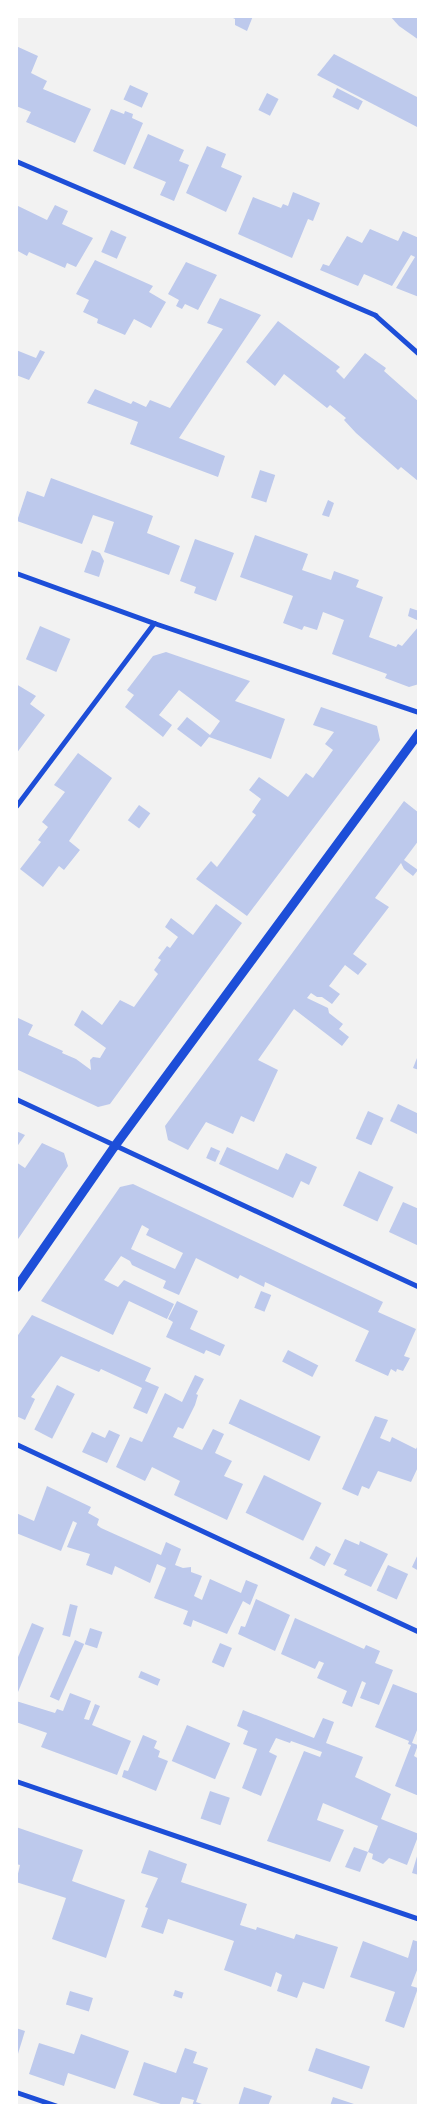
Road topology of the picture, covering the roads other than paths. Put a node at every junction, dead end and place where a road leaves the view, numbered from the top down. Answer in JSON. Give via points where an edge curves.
{"nodes":[{"id":1,"x":16,"y":161,"type":"edge"},
{"id":2,"x":419,"y":354,"type":"edge"},
{"id":3,"x":16,"y":573,"type":"edge"},
{"id":4,"x":154,"y":623,"type":"junction"},
{"id":5,"x":419,"y":712,"type":"edge"},
{"id":6,"x":419,"y":732,"type":"edge"},
{"id":7,"x":16,"y":806,"type":"edge"},
{"id":8,"x":16,"y":1098,"type":"edge"},
{"id":9,"x":114,"y":1146,"type":"junction"},
{"id":10,"x":16,"y":1287,"type":"edge"},
{"id":11,"x":419,"y":1287,"type":"edge"},
{"id":12,"x":16,"y":1444,"type":"edge"},
{"id":13,"x":419,"y":1632,"type":"edge"},
{"id":14,"x":16,"y":1781,"type":"edge"},
{"id":15,"x":419,"y":1919,"type":"edge"},
{"id":16,"x":16,"y":2092,"type":"edge"},
{"id":17,"x":57,"y":2106,"type":"edge"}],
"edges":[{"from":1,"to":2,"type":"street","via":[[375,316]]},
{"from":3,"to":4,"type":"street"},
{"from":4,"to":5,"type":"street"},
{"from":4,"to":7,"type":"street"},
{"from":6,"to":9,"type":"street"},
{"from":8,"to":9,"type":"street"},
{"from":9,"to":10,"type":"street"},
{"from":9,"to":11,"type":"street"},
{"from":12,"to":13,"type":"street"},
{"from":14,"to":15,"type":"street"},
{"from":16,"to":17,"type":"street"}]}
